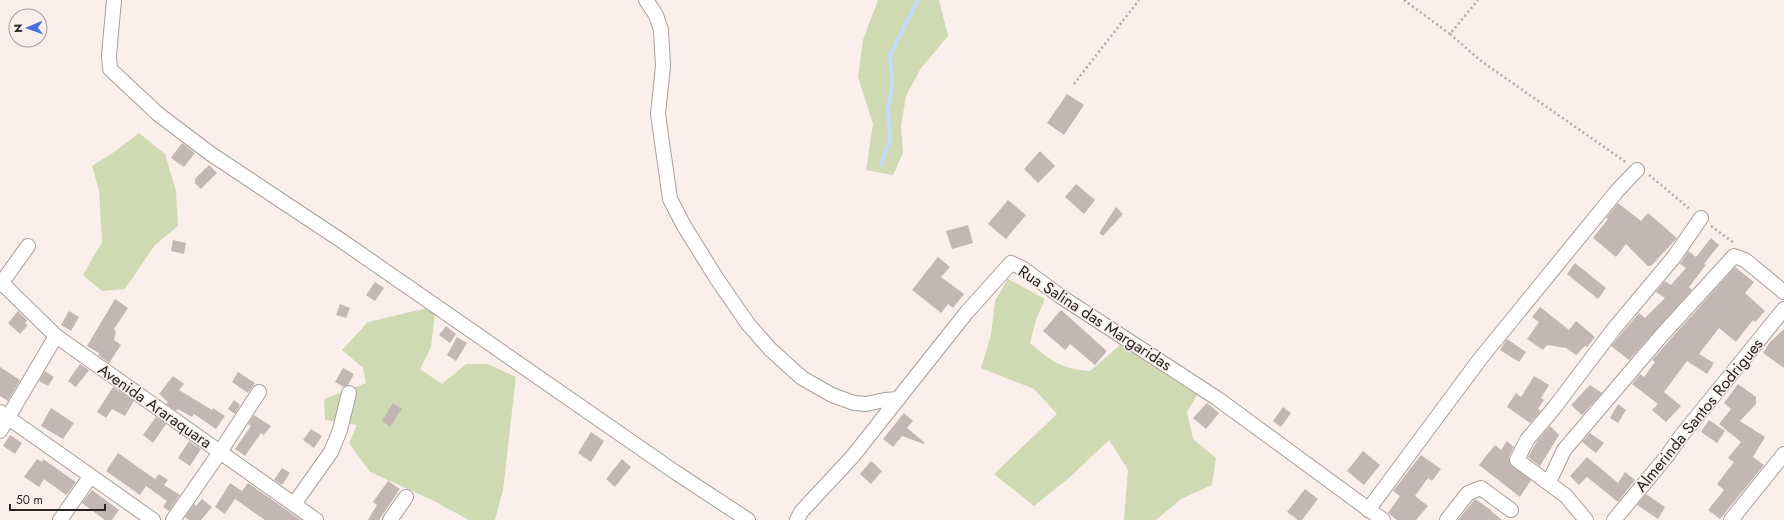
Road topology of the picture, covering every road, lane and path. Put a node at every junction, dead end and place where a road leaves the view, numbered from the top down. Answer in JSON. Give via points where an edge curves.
{"nodes":[{"id":1,"x":114,"y":0,"type":"edge"},
{"id":2,"x":646,"y":0,"type":"edge"},
{"id":3,"x":1139,"y":0,"type":"edge"},
{"id":4,"x":1404,"y":0,"type":"edge"},
{"id":5,"x":1478,"y":0,"type":"edge"},
{"id":6,"x":1450,"y":34,"type":"junction"},
{"id":7,"x":1074,"y":84,"type":"dead end"},
{"id":8,"x":1637,"y":170,"type":"junction"},
{"id":9,"x":1701,"y":218,"type":"junction"},
{"id":10,"x":28,"y":246,"type":"dead end"},
{"id":11,"x":1740,"y":247,"type":"dead end"},
{"id":12,"x":0,"y":285,"type":"edge"},
{"id":13,"x":1784,"y":292,"type":"edge"},
{"id":14,"x":1784,"y":309,"type":"edge"},
{"id":15,"x":56,"y":336,"type":"junction"},
{"id":16,"x":259,"y":392,"type":"dead end"},
{"id":17,"x":349,"y":394,"type":"dead end"},
{"id":18,"x":898,"y":399,"type":"junction"},
{"id":19,"x":4,"y":415,"type":"edge"},
{"id":20,"x":0,"y":431,"type":"edge"},
{"id":21,"x":220,"y":452,"type":"junction"},
{"id":22,"x":1784,"y":454,"type":"edge"},
{"id":23,"x":90,"y":477,"type":"junction"},
{"id":24,"x":1549,"y":482,"type":"junction"},
{"id":25,"x":406,"y":497,"type":"dead end"},
{"id":26,"x":294,"y":504,"type":"junction"},
{"id":27,"x":1368,"y":510,"type":"junction"},
{"id":28,"x":1511,"y":510,"type":"dead end"},
{"id":29,"x":60,"y":520,"type":"edge"},
{"id":30,"x":153,"y":520,"type":"edge"},
{"id":31,"x":173,"y":520,"type":"edge"},
{"id":32,"x":316,"y":520,"type":"edge"},
{"id":33,"x":390,"y":520,"type":"edge"},
{"id":34,"x":748,"y":520,"type":"edge"},
{"id":35,"x":797,"y":520,"type":"edge"},
{"id":36,"x":1383,"y":520,"type":"edge"},
{"id":37,"x":1447,"y":520,"type":"edge"},
{"id":38,"x":1586,"y":520,"type":"edge"},
{"id":39,"x":1614,"y":520,"type":"edge"},
{"id":40,"x":1731,"y":520,"type":"edge"}],
"edges":[{"from":1,"to":34,"type":"street","via":[[110,69],[158,114],[211,154]]},
{"from":2,"to":18,"type":"street","via":[[656,15],[661,30],[663,66],[658,114],[670,199],[717,279],[748,324],[770,349],[802,378],[854,404]]},
{"from":3,"to":7,"type":"path"},
{"from":4,"to":6,"type":"path"},
{"from":5,"to":6,"type":"path"},
{"from":6,"to":8,"type":"path","via":[[1482,61]]},
{"from":8,"to":9,"type":"path","via":[[1650,176]]},
{"from":8,"to":27,"type":"street","via":[[1480,359]]},
{"from":9,"to":11,"type":"path"},
{"from":9,"to":24,"type":"street","via":[[1674,257],[1527,440],[1517,460]]},
{"from":10,"to":12,"type":"street"},
{"from":12,"to":15,"type":"street","name":"Avenida Araraquara","via":[[6,287]]},
{"from":13,"to":24,"type":"street","via":[[1745,260],[1734,256],[1661,336],[1564,450]]},
{"from":14,"to":39,"type":"street","name":"Almerinda Santos Rodrigues"},
{"from":15,"to":19,"type":"street"},
{"from":15,"to":21,"type":"street","name":"Avenida Araraquara"},
{"from":16,"to":21,"type":"street"},
{"from":17,"to":26,"type":"street","via":[[340,430],[331,452]]},
{"from":18,"to":27,"type":"street","name":"Rua Salina das Margaridas","via":[[1011,263],[1218,399]]},
{"from":18,"to":35,"type":"street","via":[[853,456],[801,512]]},
{"from":19,"to":20,"type":"street"},
{"from":19,"to":23,"type":"street"},
{"from":21,"to":26,"type":"street","name":"Avenida Araraquara"},
{"from":21,"to":31,"type":"street"},
{"from":22,"to":40,"type":"street"},
{"from":23,"to":29,"type":"street"},
{"from":23,"to":30,"type":"street"},
{"from":24,"to":38,"type":"street","via":[[1566,496]]},
{"from":25,"to":33,"type":"street"},
{"from":26,"to":32,"type":"street","name":"Avenida Araraquara"},
{"from":27,"to":36,"type":"street","name":"Rua Salina das Margaridas"},
{"from":28,"to":37,"type":"street","via":[[1481,488],[1468,493]]}]}
